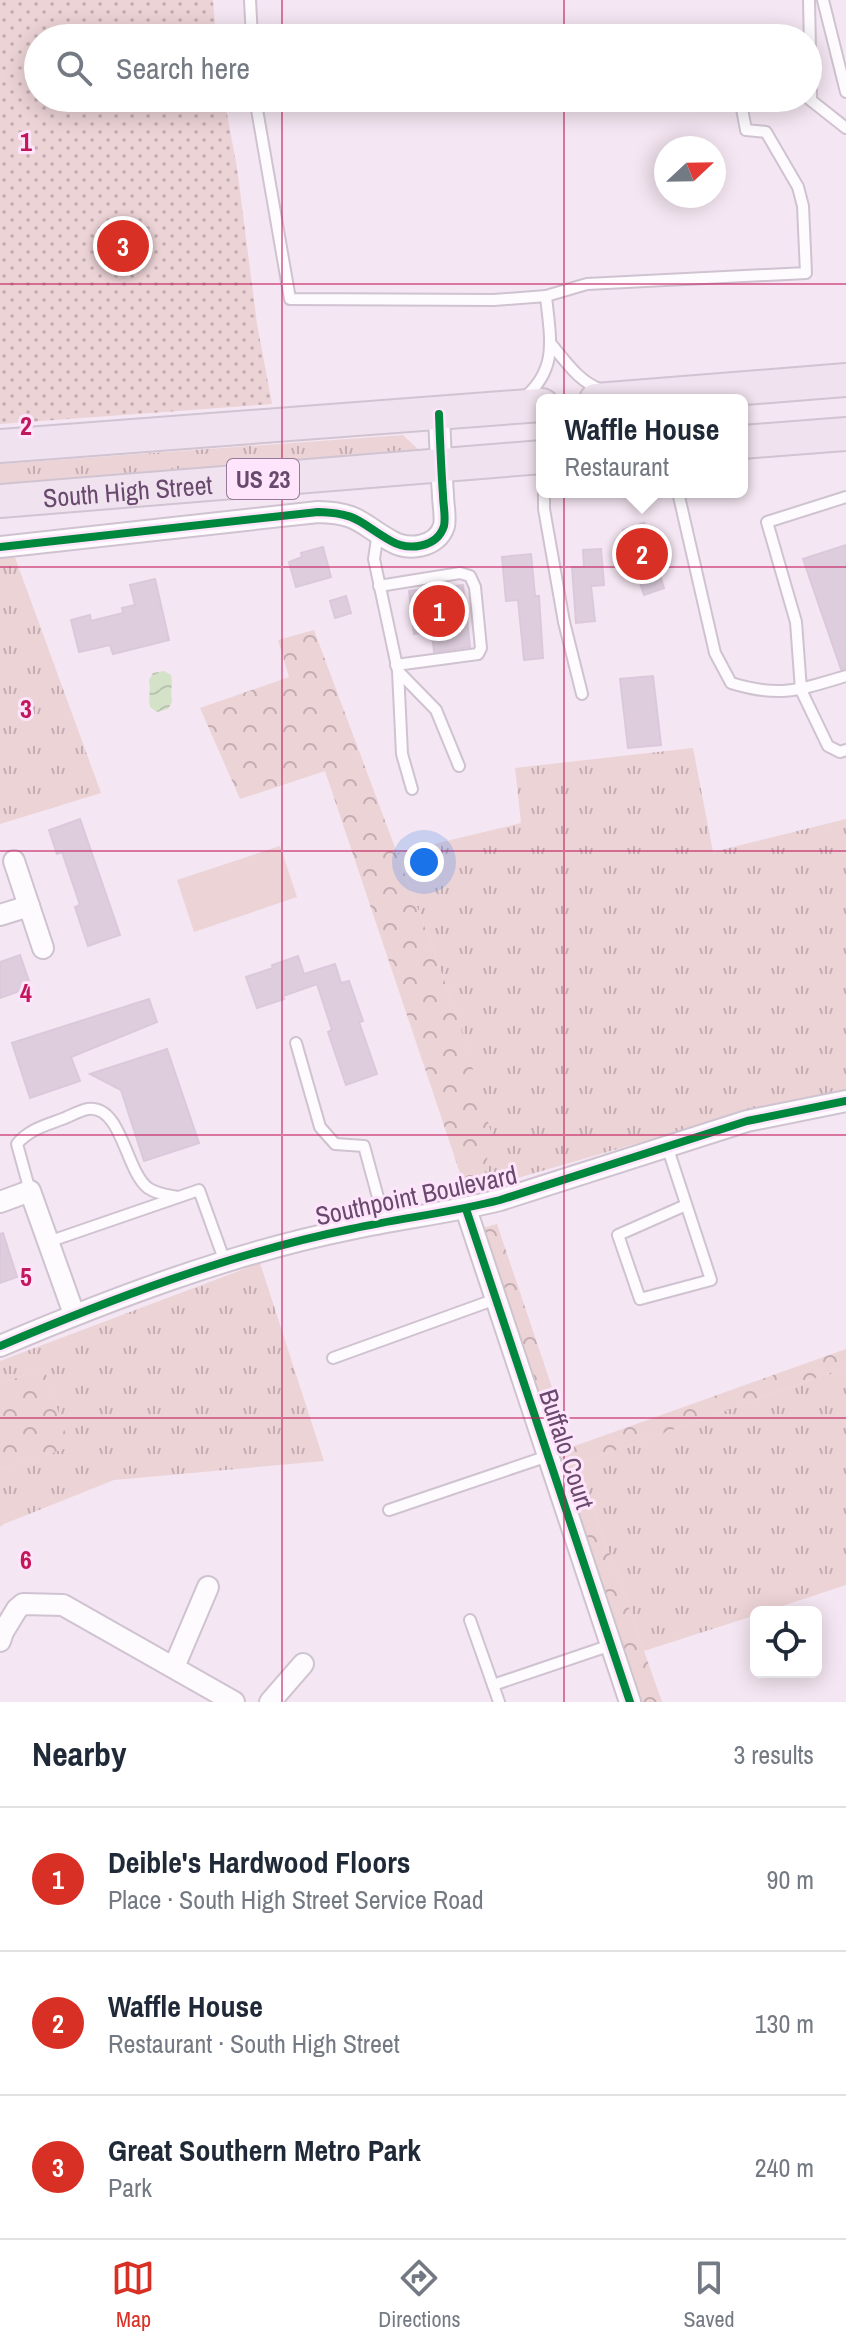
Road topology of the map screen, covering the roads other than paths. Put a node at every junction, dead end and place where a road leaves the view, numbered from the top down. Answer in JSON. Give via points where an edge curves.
{"nodes":[{"id":1,"x":250,"y":0,"type":"edge"},
{"id":2,"x":809,"y":0,"type":"edge"},
{"id":3,"x":823,"y":0,"type":"edge"},
{"id":4,"x":251,"y":24,"type":"edge"},
{"id":5,"x":809,"y":24,"type":"edge"},
{"id":6,"x":846,"y":92,"type":"edge"},
{"id":7,"x":822,"y":108,"type":"edge"},
{"id":8,"x":257,"y":112,"type":"edge"},
{"id":9,"x":743,"y":112,"type":"edge"},
{"id":10,"x":846,"y":128,"type":"edge"},
{"id":11,"x":546,"y":296,"type":"junction"},
{"id":12,"x":551,"y":344,"type":"junction"},
{"id":13,"x":846,"y":380,"type":"edge"},
{"id":14,"x":603,"y":394,"type":"edge"},
{"id":15,"x":673,"y":394,"type":"edge"},
{"id":16,"x":528,"y":406,"type":"edge"},
{"id":17,"x":439,"y":414,"type":"junction"},
{"id":18,"x":846,"y":434,"type":"edge"},
{"id":19,"x":748,"y":442,"type":"edge"},
{"id":20,"x":0,"y":446,"type":"edge"},
{"id":21,"x":536,"y":458,"type":"edge"},
{"id":22,"x":441,"y":466,"type":"junction"},
{"id":23,"x":846,"y":497,"type":"edge"},
{"id":24,"x":544,"y":498,"type":"edge"},
{"id":25,"x":679,"y":498,"type":"edge"},
{"id":26,"x":0,"y":501,"type":"edge"},
{"id":27,"x":378,"y":532,"type":"junction"},
{"id":28,"x":0,"y":547,"type":"edge"},
{"id":29,"x":379,"y":586,"type":"junction"},
{"id":30,"x":397,"y":668,"type":"junction"},
{"id":31,"x":846,"y":676,"type":"edge"},
{"id":32,"x":801,"y":690,"type":"junction"},
{"id":33,"x":582,"y":694,"type":"dead end"},
{"id":34,"x":846,"y":750,"type":"edge"},
{"id":35,"x":459,"y":766,"type":"dead end"},
{"id":36,"x":412,"y":789,"type":"dead end"},
{"id":37,"x":14,"y":861,"type":"dead end"},
{"id":38,"x":29,"y":906,"type":"junction"},
{"id":39,"x":0,"y":915,"type":"edge"},
{"id":40,"x":43,"y":948,"type":"dead end"},
{"id":41,"x":296,"y":1043,"type":"dead end"},
{"id":42,"x":846,"y":1101,"type":"edge"},
{"id":43,"x":667,"y":1146,"type":"junction"},
{"id":44,"x":30,"y":1191,"type":"junction"},
{"id":45,"x":178,"y":1197,"type":"junction"},
{"id":46,"x":0,"y":1202,"type":"edge"},
{"id":47,"x":686,"y":1205,"type":"junction"},
{"id":48,"x":466,"y":1209,"type":"junction"},
{"id":49,"x":385,"y":1223,"type":"junction"},
{"id":50,"x":48,"y":1242,"type":"junction"},
{"id":51,"x":225,"y":1262,"type":"junction"},
{"id":52,"x":496,"y":1299,"type":"junction"},
{"id":53,"x":74,"y":1314,"type":"junction"},
{"id":54,"x":0,"y":1346,"type":"edge"},
{"id":55,"x":333,"y":1358,"type":"dead end"},
{"id":56,"x":548,"y":1456,"type":"junction"},
{"id":57,"x":389,"y":1510,"type":"dead end"},
{"id":58,"x":208,"y":1587,"type":"dead end"},
{"id":59,"x":470,"y":1620,"type":"dead end"},
{"id":60,"x":0,"y":1641,"type":"edge"},
{"id":61,"x":611,"y":1645,"type":"junction"},
{"id":62,"x":303,"y":1664,"type":"dead end"},
{"id":63,"x":174,"y":1667,"type":"junction"},
{"id":64,"x":493,"y":1685,"type":"junction"},
{"id":65,"x":234,"y":1702,"type":"edge"},
{"id":66,"x":270,"y":1702,"type":"edge"},
{"id":67,"x":499,"y":1702,"type":"edge"},
{"id":68,"x":630,"y":1702,"type":"edge"}],
"edges":[{"from":1,"to":4,"type":"lane"},
{"from":2,"to":5,"type":"lane"},
{"from":3,"to":6,"type":"lane"},
{"from":7,"to":10,"type":"lane"},
{"from":8,"to":11,"type":"lane","via":[[290,299]]},
{"from":9,"to":11,"type":"lane","via":[[746,130],[766,132],[798,187],[806,273],[587,284]]},
{"from":11,"to":12,"type":"lane"},
{"from":12,"to":14,"type":"lane","via":[[572,370]]},
{"from":12,"to":16,"type":"lane","via":[[548,370]]},
{"from":13,"to":15,"type":"main road"},
{"from":16,"to":17,"type":"main road","name":"South High Street","number":"US 23"},
{"from":17,"to":20,"type":"main road","name":"South High Street","number":"US 23"},
{"from":17,"to":22,"type":"street"},
{"from":18,"to":19,"type":"main road"},
{"from":21,"to":22,"type":"main road","name":"South High Street","number":"US 23"},
{"from":22,"to":26,"type":"main road","name":"South High Street","number":"US 23"},
{"from":22,"to":27,"type":"street","via":[[444,524],[436,538],[402,546]]},
{"from":23,"to":32,"type":"lane","via":[[767,522],[796,622]]},
{"from":24,"to":33,"type":"lane"},
{"from":25,"to":32,"type":"lane","via":[[715,653],[731,683],[778,693]]},
{"from":27,"to":28,"type":"street","via":[[341,512],[318,512]]},
{"from":27,"to":29,"type":"lane","via":[[374,559]]},
{"from":29,"to":30,"type":"lane"},
{"from":29,"to":30,"type":"lane","via":[[460,573],[470,576],[475,587],[478,654]]},
{"from":30,"to":35,"type":"lane","via":[[436,710]]},
{"from":30,"to":36,"type":"lane","via":[[402,754]]},
{"from":31,"to":32,"type":"lane"},
{"from":32,"to":34,"type":"lane","via":[[828,746]]},
{"from":37,"to":38,"type":"street"},
{"from":38,"to":39,"type":"street"},
{"from":38,"to":40,"type":"street"},
{"from":41,"to":49,"type":"lane","via":[[320,1127],[335,1144],[364,1146]]},
{"from":42,"to":43,"type":"street","name":"Southpoint Boulevard","via":[[747,1121]]},
{"from":43,"to":47,"type":"lane"},
{"from":43,"to":48,"type":"street","name":"Southpoint Boulevard"},
{"from":44,"to":45,"type":"lane","via":[[17,1144],[28,1132],[88,1109],[103,1111],[114,1122],[141,1181],[155,1192]]},
{"from":44,"to":46,"type":"street"},
{"from":44,"to":50,"type":"street"},
{"from":45,"to":50,"type":"lane"},
{"from":45,"to":51,"type":"lane","via":[[199,1190]]},
{"from":47,"to":47,"type":"lane","via":[[711,1280],[640,1299],[618,1235]]},
{"from":48,"to":49,"type":"street","name":"Southpoint Boulevard"},
{"from":48,"to":52,"type":"street","name":"Buffalo Court"},
{"from":49,"to":51,"type":"street","name":"Southpoint Boulevard"},
{"from":50,"to":53,"type":"street"},
{"from":51,"to":53,"type":"street","name":"Southpoint Boulevard"},
{"from":52,"to":55,"type":"lane"},
{"from":52,"to":56,"type":"street","name":"Buffalo Court"},
{"from":53,"to":54,"type":"street","name":"Southpoint Boulevard"},
{"from":56,"to":57,"type":"lane"},
{"from":56,"to":61,"type":"street","name":"Buffalo Court"},
{"from":58,"to":63,"type":"street"},
{"from":59,"to":64,"type":"lane"},
{"from":60,"to":63,"type":"street","via":[[23,1604],[63,1605]]},
{"from":61,"to":64,"type":"lane"},
{"from":61,"to":68,"type":"street","name":"Buffalo Court"},
{"from":62,"to":66,"type":"street"},
{"from":63,"to":65,"type":"street"},
{"from":64,"to":67,"type":"lane"}]}
